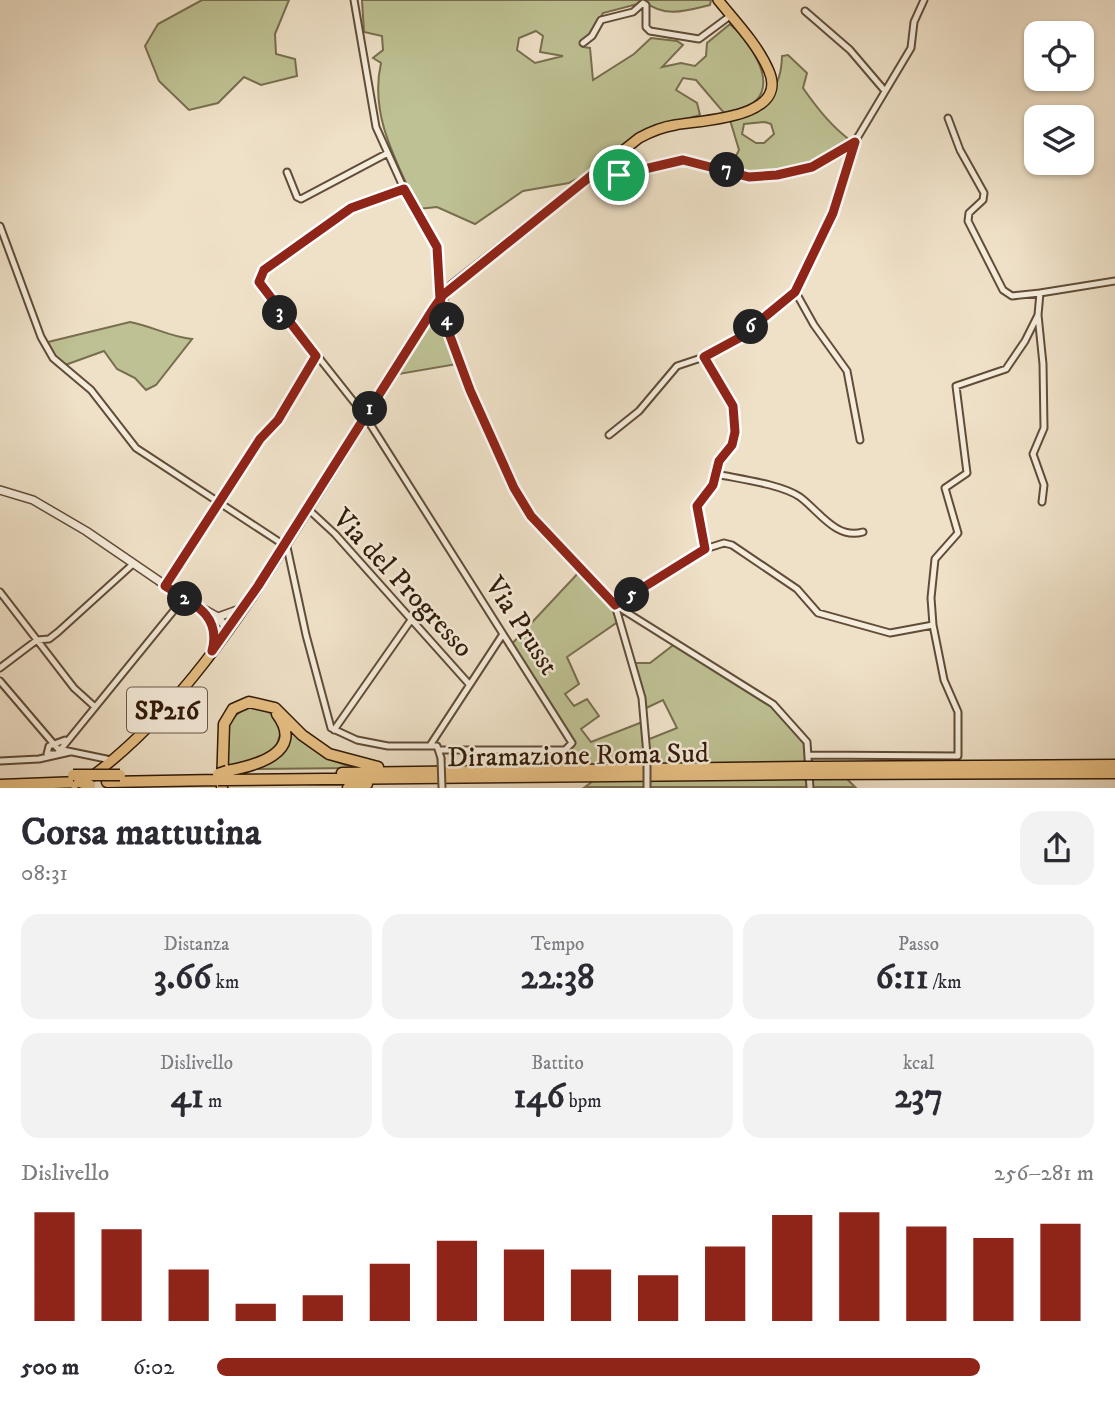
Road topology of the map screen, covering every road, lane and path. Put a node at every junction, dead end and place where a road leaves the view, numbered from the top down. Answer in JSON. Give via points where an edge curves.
{"nodes":[{"id":1,"x":354,"y":0,"type":"edge"},
{"id":2,"x":718,"y":0,"type":"edge"},
{"id":3,"x":924,"y":0,"type":"edge"},
{"id":4,"x":805,"y":11,"type":"dead end"},
{"id":5,"x":730,"y":16,"type":"junction"},
{"id":6,"x":583,"y":43,"type":"dead end"},
{"id":7,"x":885,"y":91,"type":"junction"},
{"id":8,"x":948,"y":118,"type":"dead end"},
{"id":9,"x":855,"y":142,"type":"junction"},
{"id":10,"x":386,"y":154,"type":"junction"},
{"id":11,"x":597,"y":171,"type":"junction"},
{"id":12,"x":287,"y":172,"type":"dead end"},
{"id":13,"x":404,"y":189,"type":"junction"},
{"id":14,"x":0,"y":226,"type":"edge"},
{"id":15,"x":1115,"y":281,"type":"edge"},
{"id":16,"x":795,"y":292,"type":"junction"},
{"id":17,"x":1040,"y":293,"type":"junction"},
{"id":18,"x":440,"y":299,"type":"junction"},
{"id":19,"x":1038,"y":315,"type":"junction"},
{"id":20,"x":316,"y":356,"type":"junction"},
{"id":21,"x":704,"y":357,"type":"junction"},
{"id":22,"x":365,"y":416,"type":"junction"},
{"id":23,"x":608,"y":435,"type":"dead end"},
{"id":24,"x":860,"y":440,"type":"dead end"},
{"id":25,"x":716,"y":474,"type":"junction"},
{"id":26,"x":0,"y":490,"type":"edge"},
{"id":27,"x":1042,"y":502,"type":"dead end"},
{"id":28,"x":217,"y":503,"type":"junction"},
{"id":29,"x":308,"y":509,"type":"junction"},
{"id":30,"x":863,"y":532,"type":"dead end"},
{"id":31,"x":285,"y":545,"type":"junction"},
{"id":32,"x":705,"y":549,"type":"junction"},
{"id":33,"x":133,"y":564,"type":"junction"},
{"id":34,"x":165,"y":586,"type":"junction"},
{"id":35,"x":0,"y":592,"type":"edge"},
{"id":36,"x":184,"y":598,"type":"junction"},
{"id":37,"x":615,"y":605,"type":"junction"},
{"id":38,"x":243,"y":608,"type":"junction"},
{"id":39,"x":205,"y":612,"type":"junction"},
{"id":40,"x":218,"y":617,"type":"junction"},
{"id":41,"x":411,"y":620,"type":"junction"},
{"id":42,"x":214,"y":625,"type":"junction"},
{"id":43,"x":933,"y":625,"type":"junction"},
{"id":44,"x":227,"y":629,"type":"junction"},
{"id":45,"x":503,"y":634,"type":"junction"},
{"id":46,"x":37,"y":640,"type":"junction"},
{"id":47,"x":212,"y":651,"type":"junction"},
{"id":48,"x":0,"y":668,"type":"edge"},
{"id":49,"x":0,"y":681,"type":"edge"},
{"id":50,"x":469,"y":684,"type":"junction"},
{"id":51,"x":270,"y":706,"type":"junction"},
{"id":52,"x":95,"y":707,"type":"junction"},
{"id":53,"x":334,"y":730,"type":"junction"},
{"id":54,"x":40,"y":731,"type":"junction"},
{"id":55,"x":431,"y":744,"type":"junction"},
{"id":56,"x":57,"y":747,"type":"junction"},
{"id":57,"x":47,"y":749,"type":"junction"},
{"id":58,"x":440,"y":750,"type":"junction"},
{"id":59,"x":73,"y":751,"type":"junction"},
{"id":60,"x":810,"y":755,"type":"junction"},
{"id":61,"x":54,"y":756,"type":"junction"},
{"id":62,"x":24,"y":760,"type":"junction"},
{"id":63,"x":113,"y":760,"type":"junction"},
{"id":64,"x":0,"y":761,"type":"edge"},
{"id":65,"x":1115,"y":765,"type":"edge"},
{"id":66,"x":809,"y":771,"type":"junction"},
{"id":67,"x":1115,"y":773,"type":"edge"},
{"id":68,"x":397,"y":776,"type":"junction"},
{"id":69,"x":0,"y":778,"type":"edge"},
{"id":70,"x":223,"y":778,"type":"edge"},
{"id":71,"x":76,"y":781,"type":"edge"},
{"id":72,"x":0,"y":785,"type":"edge"},
{"id":73,"x":106,"y":785,"type":"edge"},
{"id":74,"x":348,"y":788,"type":"edge"},
{"id":75,"x":442,"y":788,"type":"edge"},
{"id":76,"x":648,"y":788,"type":"edge"},
{"id":77,"x":810,"y":788,"type":"edge"}],
"edges":[{"from":1,"to":10,"type":"street","via":[[376,127]]},
{"from":2,"to":5,"type":"main road","number":"SP216"},
{"from":3,"to":7,"type":"street","via":[[910,50]]},
{"from":4,"to":7,"type":"street","via":[[850,50]]},
{"from":5,"to":6,"type":"street","via":[[699,38],[650,31],[643,3],[634,12],[601,20]]},
{"from":5,"to":11,"type":"main road","number":"SP216","via":[[769,72],[771,85],[765,100],[737,116],[649,133]]},
{"from":7,"to":9,"type":"street"},
{"from":8,"to":17,"type":"street","via":[[984,193],[968,221],[1003,290],[1012,296]]},
{"from":9,"to":11,"type":"street","via":[[812,167],[769,176],[746,176],[686,160],[622,175]]},
{"from":9,"to":16,"type":"street","via":[[833,213]]},
{"from":10,"to":12,"type":"street","via":[[301,199]]},
{"from":10,"to":13,"type":"street"},
{"from":11,"to":18,"type":"main road","number":"SP216"},
{"from":13,"to":18,"type":"street","via":[[437,247]]},
{"from":13,"to":20,"type":"street","name":"Via Prusst","via":[[351,208],[259,277],[282,315]]},
{"from":14,"to":28,"type":"street","via":[[53,358],[91,390],[136,449]]},
{"from":15,"to":17,"type":"street"},
{"from":16,"to":21,"type":"street","via":[[739,338]]},
{"from":16,"to":24,"type":"street","via":[[847,371]]},
{"from":17,"to":19,"type":"street"},
{"from":18,"to":22,"type":"main road","number":"SP216"},
{"from":18,"to":37,"type":"street","via":[[470,390],[523,504]]},
{"from":19,"to":27,"type":"street","via":[[1044,428],[1033,456],[1044,485]]},
{"from":19,"to":43,"type":"street","via":[[1006,369],[956,387],[968,472],[945,488],[958,533],[935,559]]},
{"from":20,"to":22,"type":"street","name":"Via Prusst"},
{"from":20,"to":28,"type":"street","via":[[278,420]]},
{"from":21,"to":23,"type":"street","via":[[677,366],[636,413]]},
{"from":21,"to":25,"type":"street","via":[[735,413],[734,441],[720,459]]},
{"from":22,"to":29,"type":"main road","number":"SP216"},
{"from":22,"to":45,"type":"street","name":"Via Prusst"},
{"from":25,"to":30,"type":"street","via":[[794,494],[825,521],[851,534]]},
{"from":25,"to":32,"type":"street","via":[[697,506]]},
{"from":26,"to":33,"type":"street","via":[[53,511]]},
{"from":28,"to":31,"type":"street"},
{"from":28,"to":34,"type":"street"},
{"from":29,"to":31,"type":"main road","number":"SP216"},
{"from":29,"to":41,"type":"street","name":"Via del Progresso"},
{"from":31,"to":38,"type":"main road","number":"SP216"},
{"from":31,"to":53,"type":"street","via":[[327,721]]},
{"from":32,"to":37,"type":"street"},
{"from":32,"to":43,"type":"street","via":[[733,545],[797,589],[818,613],[892,633]]},
{"from":33,"to":34,"type":"street"},
{"from":33,"to":46,"type":"street","via":[[58,632]]},
{"from":34,"to":36,"type":"street"},
{"from":35,"to":46,"type":"street"},
{"from":36,"to":39,"type":"street"},
{"from":36,"to":52,"type":"street"},
{"from":37,"to":60,"type":"street","via":[[765,697],[803,737]]},
{"from":37,"to":76,"type":"street","bridge":true,"via":[[641,693]]},
{"from":38,"to":40,"type":"street"},
{"from":38,"to":44,"type":"main road","number":"SP216"},
{"from":39,"to":40,"type":"street"},
{"from":39,"to":42,"type":"street"},
{"from":40,"to":44,"type":"street"},
{"from":41,"to":50,"type":"street","name":"Via del Progresso"},
{"from":41,"to":53,"type":"street"},
{"from":42,"to":44,"type":"street"},
{"from":42,"to":47,"type":"street"},
{"from":43,"to":60,"type":"street","via":[[944,680],[958,712],[958,756]]},
{"from":44,"to":47,"type":"main road","number":"SP216"},
{"from":45,"to":50,"type":"street"},
{"from":45,"to":58,"type":"street","name":"Via Prusst","via":[[571,746],[565,750]]},
{"from":46,"to":48,"type":"street"},
{"from":46,"to":52,"type":"street"},
{"from":47,"to":63,"type":"main road","number":"SP216","via":[[169,708]]},
{"from":49,"to":54,"type":"street"},
{"from":50,"to":55,"type":"street"},
{"from":51,"to":68,"type":"highway","via":[[329,754]]},
{"from":51,"to":70,"type":"highway","via":[[247,702],[227,717],[222,734]]},
{"from":51,"to":70,"type":"highway","via":[[284,726],[279,750],[257,765]]},
{"from":52,"to":56,"type":"street"},
{"from":53,"to":55,"type":"street","via":[[388,746]]},
{"from":54,"to":56,"type":"street"},
{"from":54,"to":57,"type":"street"},
{"from":55,"to":58,"type":"street"},
{"from":56,"to":57,"type":"street"},
{"from":56,"to":59,"type":"street"},
{"from":56,"to":61,"type":"street"},
{"from":57,"to":61,"type":"street","via":[[48,755]]},
{"from":57,"to":62,"type":"street"},
{"from":58,"to":75,"type":"street","bridge":true},
{"from":59,"to":61,"type":"street"},
{"from":59,"to":63,"type":"street"},
{"from":60,"to":77,"type":"street"},
{"from":61,"to":62,"type":"street"},
{"from":62,"to":64,"type":"street"},
{"from":63,"to":71,"type":"main road","number":"SP216"},
{"from":65,"to":66,"type":"highway","name":"Diramazione Roma Sud"},
{"from":66,"to":67,"type":"highway","name":"Diramazione Roma Sud"},
{"from":66,"to":68,"type":"highway","name":"Diramazione Roma Sud"},
{"from":68,"to":70,"type":"highway","name":"Diramazione Roma Sud"},
{"from":68,"to":74,"type":"highway"},
{"from":69,"to":71,"type":"highway","name":"Diramazione Roma Sud"},
{"from":70,"to":71,"type":"highway","name":"Diramazione Roma Sud","bridge":true,"via":[[120,775]]},
{"from":70,"to":73,"type":"highway","name":"Diramazione Roma Sud"},
{"from":71,"to":72,"type":"highway","name":"Diramazione Roma Sud"},
{"from":71,"to":73,"type":"highway","name":"Diramazione Roma Sud","bridge":true}]}
